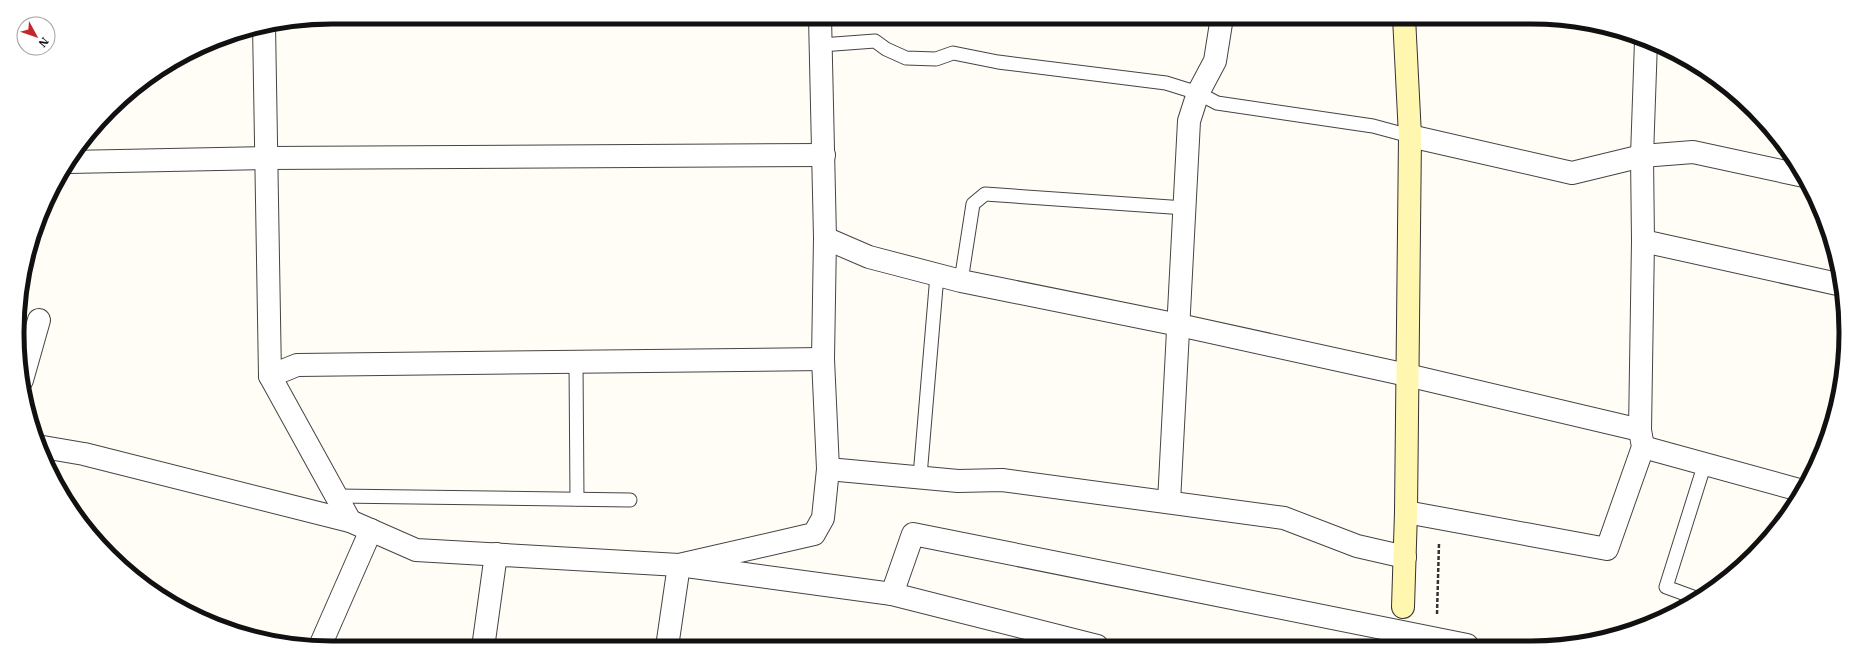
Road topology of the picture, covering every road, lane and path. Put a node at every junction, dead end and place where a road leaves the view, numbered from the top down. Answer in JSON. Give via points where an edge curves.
{"nodes":[{"id":1,"x":820,"y":24,"type":"edge"},
{"id":2,"x":1221,"y":24,"type":"edge"},
{"id":3,"x":1404,"y":24,"type":"edge"},
{"id":4,"x":264,"y":32,"type":"edge"},
{"id":5,"x":821,"y":45,"type":"junction"},
{"id":6,"x":1646,"y":46,"type":"edge"},
{"id":7,"x":1198,"y":93,"type":"junction"},
{"id":8,"x":1410,"y":136,"type":"junction"},
{"id":9,"x":824,"y":156,"type":"junction"},
{"id":10,"x":1642,"y":156,"type":"junction"},
{"id":11,"x":266,"y":158,"type":"junction"},
{"id":12,"x":75,"y":162,"type":"edge"},
{"id":13,"x":1796,"y":174,"type":"edge"},
{"id":14,"x":1185,"y":208,"type":"junction"},
{"id":15,"x":824,"y":238,"type":"junction"},
{"id":16,"x":1643,"y":241,"type":"junction"},
{"id":17,"x":937,"y":274,"type":"junction"},
{"id":18,"x":961,"y":281,"type":"junction"},
{"id":19,"x":1835,"y":283,"type":"edge"},
{"id":20,"x":39,"y":320,"type":"dead end"},
{"id":21,"x":1179,"y":325,"type":"junction"},
{"id":22,"x":823,"y":359,"type":"junction"},
{"id":23,"x":576,"y":362,"type":"junction"},
{"id":24,"x":26,"y":365,"type":"edge"},
{"id":25,"x":1407,"y":375,"type":"junction"},
{"id":26,"x":270,"y":376,"type":"junction"},
{"id":27,"x":1641,"y":439,"type":"junction"},
{"id":28,"x":46,"y":447,"type":"edge"},
{"id":29,"x":1705,"y":463,"type":"junction"},
{"id":30,"x":828,"y":469,"type":"junction"},
{"id":31,"x":920,"y":476,"type":"junction"},
{"id":32,"x":1797,"y":489,"type":"edge"},
{"id":33,"x":336,"y":496,"type":"junction"},
{"id":34,"x":577,"y":499,"type":"junction"},
{"id":35,"x":630,"y":500,"type":"dead end"},
{"id":36,"x":1169,"y":502,"type":"junction"},
{"id":37,"x":1406,"y":512,"type":"junction"},
{"id":38,"x":1440,"y":518,"type":"junction"},
{"id":39,"x":350,"y":521,"type":"junction"},
{"id":40,"x":371,"y":530,"type":"junction"},
{"id":41,"x":496,"y":554,"type":"junction"},
{"id":42,"x":1405,"y":557,"type":"junction"},
{"id":43,"x":679,"y":565,"type":"junction"},
{"id":44,"x":892,"y":594,"type":"junction"},
{"id":45,"x":1691,"y":596,"type":"edge"},
{"id":46,"x":1403,"y":607,"type":"tunnel mouth"},
{"id":47,"x":1437,"y":640,"type":"junction"},
{"id":48,"x":322,"y":641,"type":"edge"},
{"id":49,"x":484,"y":641,"type":"edge"},
{"id":50,"x":668,"y":641,"type":"edge"},
{"id":51,"x":1077,"y":641,"type":"edge"},
{"id":52,"x":1442,"y":641,"type":"edge"}],
"edges":[{"from":1,"to":5,"type":"street"},
{"from":2,"to":7,"type":"street","via":[[1215,61]]},
{"from":3,"to":8,"type":"street"},
{"from":4,"to":11,"type":"street"},
{"from":5,"to":7,"type":"lane","via":[[875,41],[906,58],[936,59],[952,53],[998,62],[1166,83]]},
{"from":5,"to":9,"type":"street"},
{"from":6,"to":10,"type":"street"},
{"from":7,"to":8,"type":"lane","via":[[1217,102],[1373,126]]},
{"from":7,"to":14,"type":"street","via":[[1189,121]]},
{"from":8,"to":10,"type":"street","via":[[1572,173]]},
{"from":8,"to":25,"type":"street"},
{"from":9,"to":11,"type":"street"},
{"from":9,"to":15,"type":"street"},
{"from":10,"to":13,"type":"street","via":[[1693,152]]},
{"from":10,"to":16,"type":"street"},
{"from":11,"to":12,"type":"street"},
{"from":11,"to":26,"type":"street"},
{"from":14,"to":18,"type":"lane","via":[[985,194],[973,204]]},
{"from":14,"to":21,"type":"street"},
{"from":15,"to":17,"type":"street","via":[[869,257]]},
{"from":15,"to":22,"type":"street"},
{"from":16,"to":19,"type":"street"},
{"from":16,"to":27,"type":"street"},
{"from":17,"to":18,"type":"street"},
{"from":17,"to":31,"type":"lane"},
{"from":18,"to":21,"type":"street"},
{"from":20,"to":24,"type":"street"},
{"from":21,"to":25,"type":"street"},
{"from":21,"to":36,"type":"street"},
{"from":22,"to":23,"type":"street"},
{"from":22,"to":30,"type":"street"},
{"from":23,"to":26,"type":"street","via":[[297,365]]},
{"from":23,"to":34,"type":"lane"},
{"from":25,"to":27,"type":"street"},
{"from":25,"to":37,"type":"street"},
{"from":26,"to":33,"type":"street"},
{"from":27,"to":29,"type":"street"},
{"from":27,"to":38,"type":"street","via":[[1607,549]]},
{"from":28,"to":39,"type":"street","via":[[84,454]]},
{"from":29,"to":32,"type":"street"},
{"from":29,"to":45,"type":"lane","via":[[1666,588]]},
{"from":30,"to":31,"type":"street"},
{"from":30,"to":43,"type":"street","via":[[823,518],[814,534]]},
{"from":31,"to":36,"type":"street","via":[[958,481],[1002,480]]},
{"from":33,"to":34,"type":"lane"},
{"from":33,"to":39,"type":"street"},
{"from":34,"to":35,"type":"lane"},
{"from":36,"to":42,"type":"street","via":[[1284,518],[1357,546]]},
{"from":37,"to":38,"type":"street"},
{"from":37,"to":42,"type":"street"},
{"from":38,"to":47,"type":"path"},
{"from":39,"to":40,"type":"street"},
{"from":40,"to":41,"type":"street","via":[[416,550]]},
{"from":40,"to":48,"type":"street"},
{"from":41,"to":43,"type":"street"},
{"from":41,"to":49,"type":"street"},
{"from":42,"to":46,"type":"street"},
{"from":43,"to":44,"type":"street"},
{"from":43,"to":50,"type":"street"},
{"from":44,"to":47,"type":"street","via":[[913,534]]},
{"from":44,"to":51,"type":"street"},
{"from":47,"to":52,"type":"street"}]}
